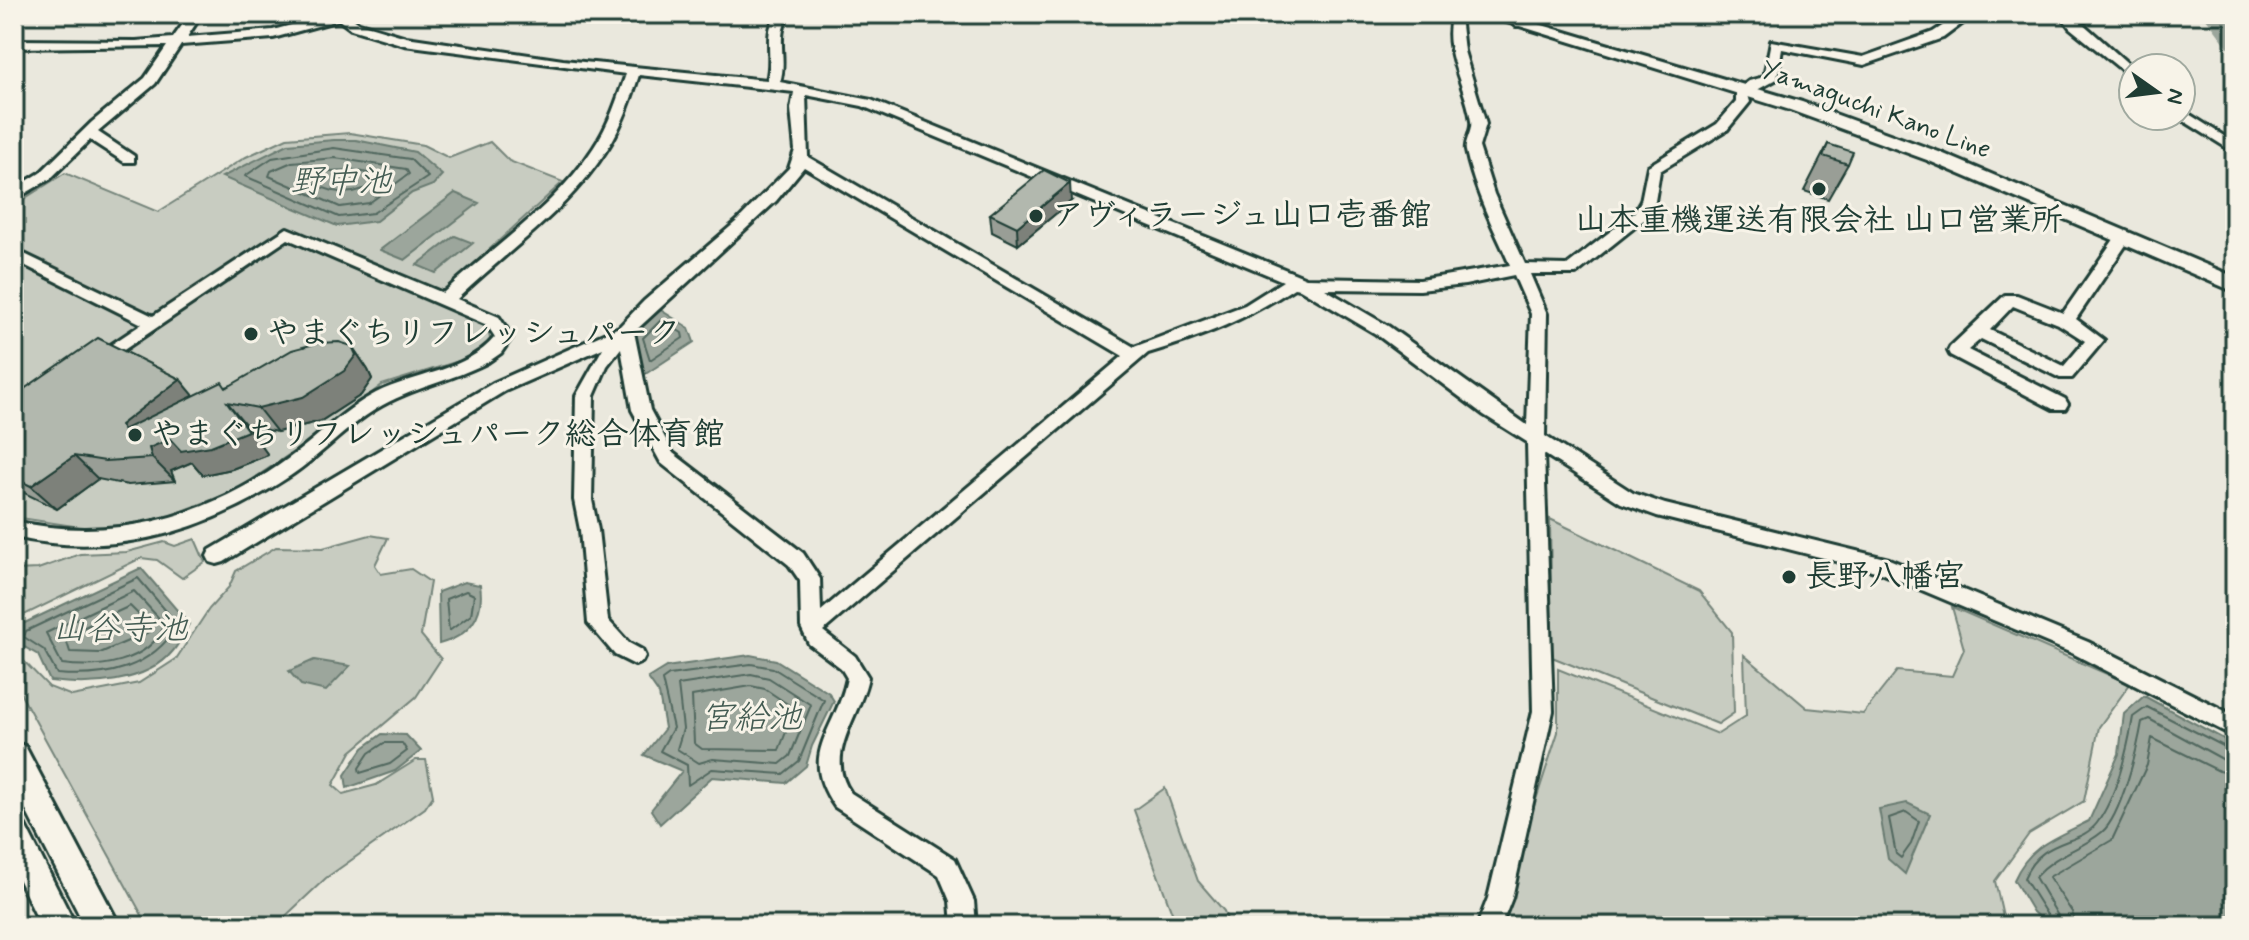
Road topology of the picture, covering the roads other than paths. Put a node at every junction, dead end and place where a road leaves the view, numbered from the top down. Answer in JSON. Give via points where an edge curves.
{"nodes":[{"id":1,"x":196,"y":14,"type":"edge"},
{"id":2,"x":784,"y":14,"type":"edge"},
{"id":3,"x":1458,"y":14,"type":"edge"},
{"id":4,"x":1489,"y":14,"type":"edge"},
{"id":5,"x":1959,"y":14,"type":"edge"},
{"id":6,"x":2066,"y":14,"type":"edge"},
{"id":7,"x":339,"y":15,"type":"edge"},
{"id":8,"x":1524,"y":19,"type":"edge"},
{"id":9,"x":180,"y":40,"type":"junction"},
{"id":10,"x":14,"y":44,"type":"edge"},
{"id":11,"x":2117,"y":61,"type":"edge"},
{"id":12,"x":634,"y":71,"type":"junction"},
{"id":13,"x":772,"y":84,"type":"junction"},
{"id":14,"x":802,"y":88,"type":"junction"},
{"id":15,"x":1746,"y":90,"type":"junction"},
{"id":16,"x":2197,"y":124,"type":"edge"},
{"id":17,"x":89,"y":133,"type":"junction"},
{"id":18,"x":2235,"y":149,"type":"edge"},
{"id":19,"x":129,"y":159,"type":"dead end"},
{"id":20,"x":801,"y":159,"type":"junction"},
{"id":21,"x":63,"y":160,"type":"junction"},
{"id":22,"x":14,"y":182,"type":"edge"},
{"id":23,"x":14,"y":195,"type":"edge"},
{"id":24,"x":2124,"y":236,"type":"junction"},
{"id":25,"x":14,"y":254,"type":"edge"},
{"id":26,"x":1518,"y":269,"type":"junction"},
{"id":27,"x":1301,"y":282,"type":"junction"},
{"id":28,"x":2235,"y":285,"type":"edge"},
{"id":29,"x":446,"y":300,"type":"junction"},
{"id":30,"x":2066,"y":321,"type":"junction"},
{"id":31,"x":154,"y":323,"type":"junction"},
{"id":32,"x":626,"y":331,"type":"junction"},
{"id":33,"x":1979,"y":331,"type":"junction"},
{"id":34,"x":1133,"y":354,"type":"junction"},
{"id":35,"x":78,"y":376,"type":"edge"},
{"id":36,"x":2059,"y":404,"type":"dead end"},
{"id":37,"x":1537,"y":441,"type":"junction"},
{"id":38,"x":14,"y":529,"type":"edge"},
{"id":39,"x":217,"y":556,"type":"dead end"},
{"id":40,"x":811,"y":627,"type":"junction"},
{"id":41,"x":635,"y":656,"type":"dead end"},
{"id":42,"x":2235,"y":727,"type":"edge"},
{"id":43,"x":14,"y":756,"type":"edge"},
{"id":44,"x":14,"y":836,"type":"edge"},
{"id":45,"x":59,"y":926,"type":"edge"},
{"id":46,"x":103,"y":926,"type":"edge"},
{"id":47,"x":964,"y":926,"type":"edge"},
{"id":48,"x":1489,"y":926,"type":"edge"}],
"edges":[{"from":1,"to":9,"type":"street"},
{"from":2,"to":13,"type":"street","via":[[774,27],[778,63]]},
{"from":3,"to":26,"type":"street","via":[[1457,51],[1479,124],[1472,147]]},
{"from":4,"to":8,"type":"main road","name":"Yamaguchi Kano Line"},
{"from":5,"to":15,"type":"street","via":[[1959,20],[1938,35],[1864,61],[1776,44],[1770,79]]},
{"from":6,"to":11,"type":"street"},
{"from":7,"to":9,"type":"street","via":[[273,34]]},
{"from":7,"to":12,"type":"street","via":[[404,41]]},
{"from":8,"to":15,"type":"main road","name":"Yamaguchi Kano Line"},
{"from":9,"to":10,"type":"street"},
{"from":9,"to":17,"type":"street","via":[[150,81]]},
{"from":12,"to":13,"type":"street"},
{"from":12,"to":29,"type":"street","via":[[613,133],[577,182]]},
{"from":13,"to":14,"type":"street"},
{"from":14,"to":20,"type":"street","via":[[795,114]]},
{"from":14,"to":27,"type":"street","via":[[866,103]]},
{"from":15,"to":24,"type":"main road","name":"Yamaguchi Kano Line","via":[[1933,156]]},
{"from":15,"to":26,"type":"street","via":[[1743,102],[1722,127],[1653,169],[1640,216],[1617,236],[1570,270]]},
{"from":16,"to":18,"type":"street"},
{"from":17,"to":19,"type":"street"},
{"from":17,"to":21,"type":"street"},
{"from":20,"to":32,"type":"street","via":[[752,217]]},
{"from":20,"to":34,"type":"street"},
{"from":21,"to":22,"type":"street"},
{"from":21,"to":23,"type":"street"},
{"from":24,"to":28,"type":"main road","name":"Yamaguchi Kano Line"},
{"from":24,"to":30,"type":"street"},
{"from":25,"to":31,"type":"street"},
{"from":26,"to":27,"type":"street","via":[[1420,285]]},
{"from":26,"to":37,"type":"street","via":[[1539,314]]},
{"from":27,"to":34,"type":"street","via":[[1251,309]]},
{"from":27,"to":37,"type":"street","via":[[1382,330]]},
{"from":29,"to":31,"type":"street","via":[[287,233]]},
{"from":29,"to":38,"type":"street","via":[[493,321],[504,337],[499,346],[476,361],[360,410],[255,490],[163,527],[108,537],[66,539]]},
{"from":30,"to":33,"type":"street","via":[[2011,299]]},
{"from":30,"to":33,"type":"street","via":[[2096,340],[2066,374]]},
{"from":31,"to":35,"type":"street"},
{"from":32,"to":39,"type":"street","via":[[499,387]]},
{"from":32,"to":40,"type":"street","via":[[641,410],[667,458],[796,559],[810,579]]},
{"from":32,"to":41,"type":"street","via":[[585,396],[582,486],[598,623]]},
{"from":33,"to":36,"type":"street","via":[[1956,351]]},
{"from":34,"to":40,"type":"street"},
{"from":37,"to":42,"type":"street","via":[[1627,498],[1882,565],[2081,648]]},
{"from":37,"to":48,"type":"street","via":[[1543,711]]},
{"from":40,"to":47,"type":"street","via":[[820,643],[848,662],[858,677],[831,745],[830,787],[947,867],[962,901]]},
{"from":43,"to":46,"type":"highway"},
{"from":44,"to":45,"type":"highway"}]}
